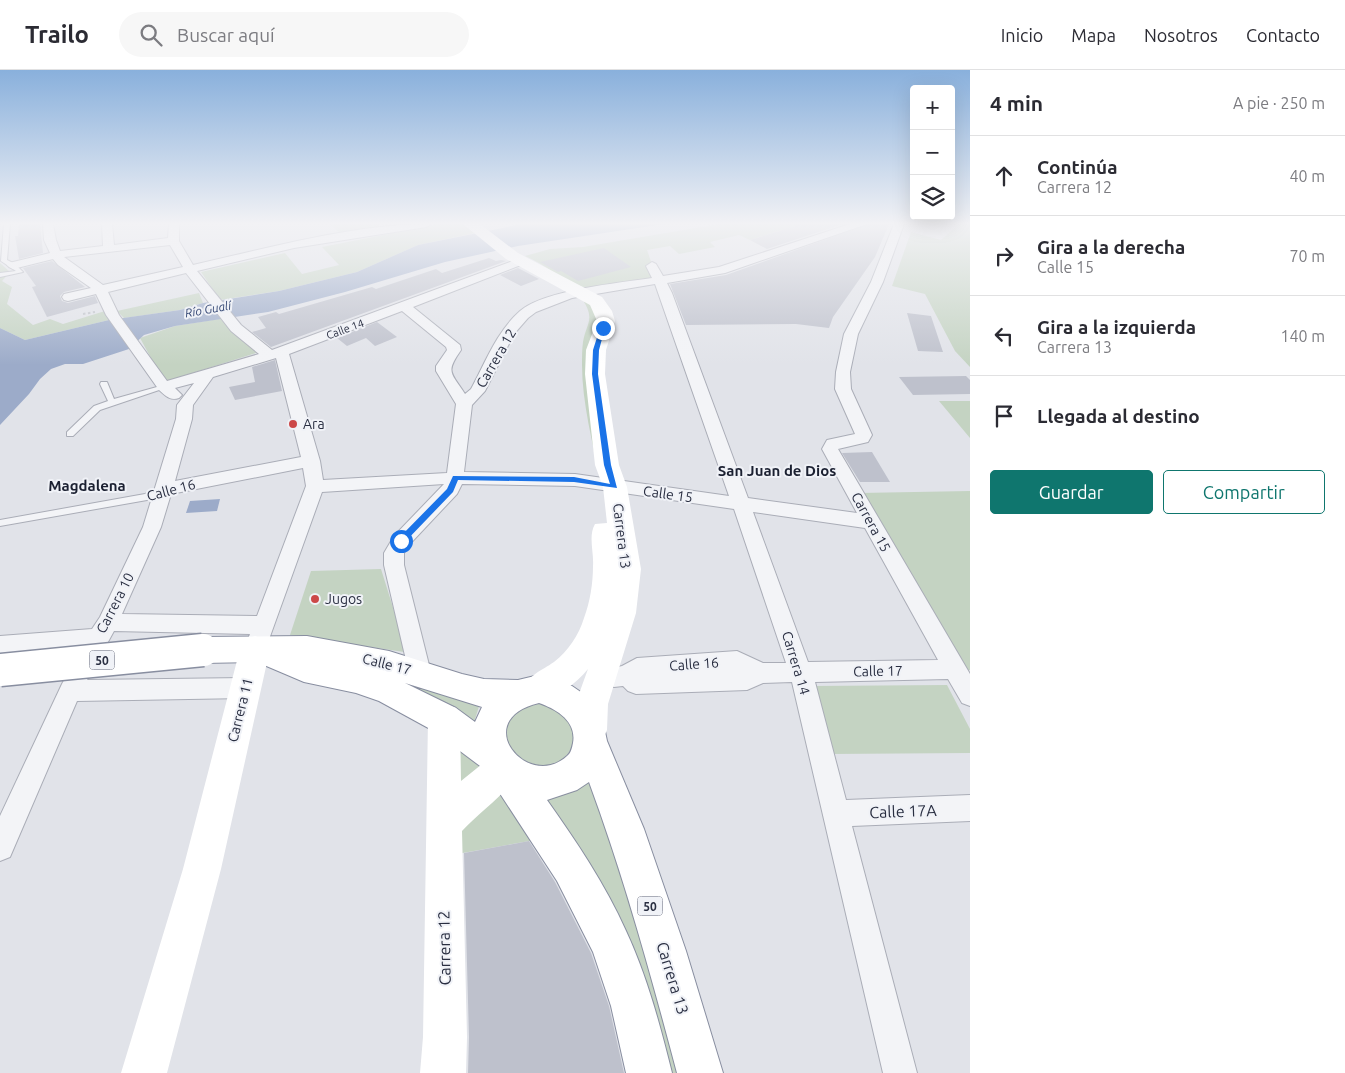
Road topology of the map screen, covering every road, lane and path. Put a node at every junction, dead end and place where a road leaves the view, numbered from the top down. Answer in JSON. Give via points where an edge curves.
{"nodes":[{"id":1,"x":12,"y":271,"type":"edge"},
{"id":2,"x":73,"y":271,"type":"edge"},
{"id":3,"x":179,"y":271,"type":"edge"},
{"id":4,"x":191,"y":271,"type":"edge"},
{"id":5,"x":489,"y":271,"type":"edge"},
{"id":6,"x":539,"y":271,"type":"edge"},
{"id":7,"x":704,"y":271,"type":"edge"},
{"id":8,"x":881,"y":271,"type":"edge"},
{"id":9,"x":656,"y":273,"type":"junction"},
{"id":10,"x":0,"y":275,"type":"edge"},
{"id":11,"x":103,"y":293,"type":"junction"},
{"id":12,"x":580,"y":293,"type":"junction"},
{"id":13,"x":405,"y":307,"type":"junction"},
{"id":14,"x":276,"y":354,"type":"junction"},
{"id":15,"x":207,"y":375,"type":"junction"},
{"id":16,"x":104,"y":384,"type":"dead end"},
{"id":17,"x":164,"y":387,"type":"junction"},
{"id":18,"x":112,"y":402,"type":"junction"},
{"id":19,"x":464,"y":404,"type":"junction"},
{"id":20,"x":185,"y":405,"type":"junction"},
{"id":21,"x":70,"y":434,"type":"dead end"},
{"id":22,"x":311,"y":461,"type":"junction"},
{"id":23,"x":456,"y":478,"type":"junction"},
{"id":24,"x":315,"y":486,"type":"junction"},
{"id":25,"x":606,"y":486,"type":"junction"},
{"id":26,"x":164,"y":490,"type":"junction"},
{"id":27,"x":741,"y":504,"type":"junction"},
{"id":28,"x":871,"y":522,"type":"junction"},
{"id":29,"x":0,"y":523,"type":"edge"},
{"id":30,"x":103,"y":630,"type":"junction"},
{"id":31,"x":259,"y":637,"type":"junction"},
{"id":32,"x":0,"y":645,"type":"edge"},
{"id":33,"x":954,"y":669,"type":"junction"},
{"id":34,"x":0,"y":670,"type":"edge"},
{"id":35,"x":420,"y":673,"type":"junction"},
{"id":36,"x":801,"y":673,"type":"junction"},
{"id":37,"x":599,"y":678,"type":"junction"},
{"id":38,"x":245,"y":688,"type":"junction"},
{"id":39,"x":70,"y":691,"type":"junction"},
{"id":40,"x":527,"y":691,"type":"junction"},
{"id":41,"x":970,"y":696,"type":"edge"},
{"id":42,"x":444,"y":719,"type":"junction"},
{"id":43,"x":590,"y":736,"type":"junction"},
{"id":44,"x":501,"y":765,"type":"junction"},
{"id":45,"x":970,"y":808,"type":"edge"},
{"id":46,"x":835,"y":814,"type":"junction"},
{"id":47,"x":443,"y":824,"type":"junction"},
{"id":48,"x":0,"y":847,"type":"edge"},
{"id":49,"x":144,"y":1073,"type":"edge"},
{"id":50,"x":443,"y":1073,"type":"edge"},
{"id":51,"x":649,"y":1073,"type":"edge"},
{"id":52,"x":700,"y":1073,"type":"edge"},
{"id":53,"x":900,"y":1073,"type":"edge"}],
"edges":[{"from":1,"to":10,"type":"lane"},
{"from":2,"to":11,"type":"street"},
{"from":3,"to":11,"type":"street"},
{"from":4,"to":14,"type":"street","via":[[236,328]]},
{"from":5,"to":13,"type":"street","name":"Calle 14"},
{"from":6,"to":12,"type":"main road","name":"Carrera 13"},
{"from":7,"to":9,"type":"street"},
{"from":8,"to":28,"type":"street","name":"Carrera 15","via":[[851,334],[843,372],[843,390],[864,435],[834,444],[830,449]]},
{"from":9,"to":12,"type":"street"},
{"from":9,"to":27,"type":"street","name":"Carrera 14"},
{"from":11,"to":11,"type":"street","via":[[78,306],[68,297]]},
{"from":11,"to":17,"type":"street","via":[[112,315]]},
{"from":12,"to":19,"type":"street","name":"Carrera 12","via":[[523,315],[508,333],[477,391]]},
{"from":12,"to":25,"type":"main road","name":"Carrera 13","via":[[596,301],[606,322],[596,350],[595,374],[607,465]]},
{"from":13,"to":14,"type":"street","name":"Calle 14"},
{"from":13,"to":19,"type":"street","via":[[453,344],[454,350],[443,371]]},
{"from":14,"to":15,"type":"street","name":"Calle 14"},
{"from":14,"to":22,"type":"street","name":"Carrera 11"},
{"from":15,"to":17,"type":"street","name":"Calle 14"},
{"from":15,"to":20,"type":"street","name":"Carrera 10"},
{"from":16,"to":18,"type":"lane"},
{"from":17,"to":18,"type":"lane"},
{"from":17,"to":20,"type":"street"},
{"from":18,"to":21,"type":"lane","via":[[97,408]]},
{"from":19,"to":23,"type":"street"},
{"from":20,"to":26,"type":"street","name":"Carrera 10"},
{"from":22,"to":24,"type":"street","name":"Carrera 11"},
{"from":22,"to":26,"type":"street","name":"Calle 16"},
{"from":23,"to":24,"type":"street","name":"Calle 15"},
{"from":23,"to":25,"type":"street","name":"Calle 15","via":[[574,480]]},
{"from":23,"to":35,"type":"street","via":[[451,490],[401,541],[394,553],[394,565]]},
{"from":24,"to":31,"type":"street","name":"Carrera 11"},
{"from":25,"to":27,"type":"street","name":"Calle 15"},
{"from":25,"to":37,"type":"main road","name":"Carrera 13","via":[[625,547],[626,583],[615,634]]},
{"from":25,"to":40,"type":"main road","name":"Carrera 13","via":[[608,576],[595,631],[572,665]]},
{"from":26,"to":29,"type":"lane","name":"Calle 16","via":[[147,497]]},
{"from":26,"to":30,"type":"street","name":"Carrera 10","via":[[152,527]]},
{"from":27,"to":28,"type":"street","name":"Calle 15"},
{"from":27,"to":36,"type":"street","name":"Carrera 14"},
{"from":28,"to":33,"type":"street","name":"Carrera 15"},
{"from":30,"to":31,"type":"street"},
{"from":30,"to":32,"type":"street"},
{"from":30,"to":39,"type":"street","name":"Carrera 10"},
{"from":31,"to":34,"type":"main road","name":"Calle 17","number":"50","bridge":true,"via":[[204,650]]},
{"from":31,"to":35,"type":"main road","name":"Calle 17","number":"50"},
{"from":31,"to":38,"type":"main road","name":"Carrera 11"},
{"from":31,"to":42,"type":"main road","name":"Calle 17","number":"50","via":[[304,669],[357,679],[390,691]]},
{"from":33,"to":36,"type":"street","name":"Calle 17"},
{"from":33,"to":41,"type":"street","name":"Carrera 15"},
{"from":35,"to":40,"type":"main road","name":"Calle 17","number":"50","via":[[484,693]]},
{"from":36,"to":37,"type":"street","name":"Calle 16","via":[[761,673],[747,680],[636,684],[627,676]]},
{"from":36,"to":46,"type":"street","name":"Carrera 14"},
{"from":37,"to":43,"type":"main road","name":"Carrera 13","via":[[592,704]]},
{"from":38,"to":39,"type":"street"},
{"from":38,"to":49,"type":"main road","name":"Carrera 11","via":[[202,869]]},
{"from":39,"to":48,"type":"street","name":"Carrera 10"},
{"from":40,"to":43,"type":"main road","number":"50","via":[[553,691],[566,697],[586,717]]},
{"from":40,"to":44,"type":"main road","number":"50","via":[[504,701],[494,712],[489,742]]},
{"from":42,"to":44,"type":"main road","name":"Calle 17","number":"50"},
{"from":42,"to":47,"type":"main road","name":"Carrera 12"},
{"from":43,"to":44,"type":"main road","number":"50","via":[[586,759],[575,772],[559,781],[540,784],[522,780]]},
{"from":43,"to":52,"type":"main road","name":"Carrera 13","number":"50","via":[[668,960]]},
{"from":44,"to":47,"type":"main road"},
{"from":44,"to":51,"type":"main road","number":"50","via":[[571,867],[612,944],[633,1006]]},
{"from":45,"to":46,"type":"street","name":"Calle 17A"},
{"from":46,"to":53,"type":"street","name":"Carrera 14"},
{"from":47,"to":50,"type":"main road","name":"Carrera 12"}]}
